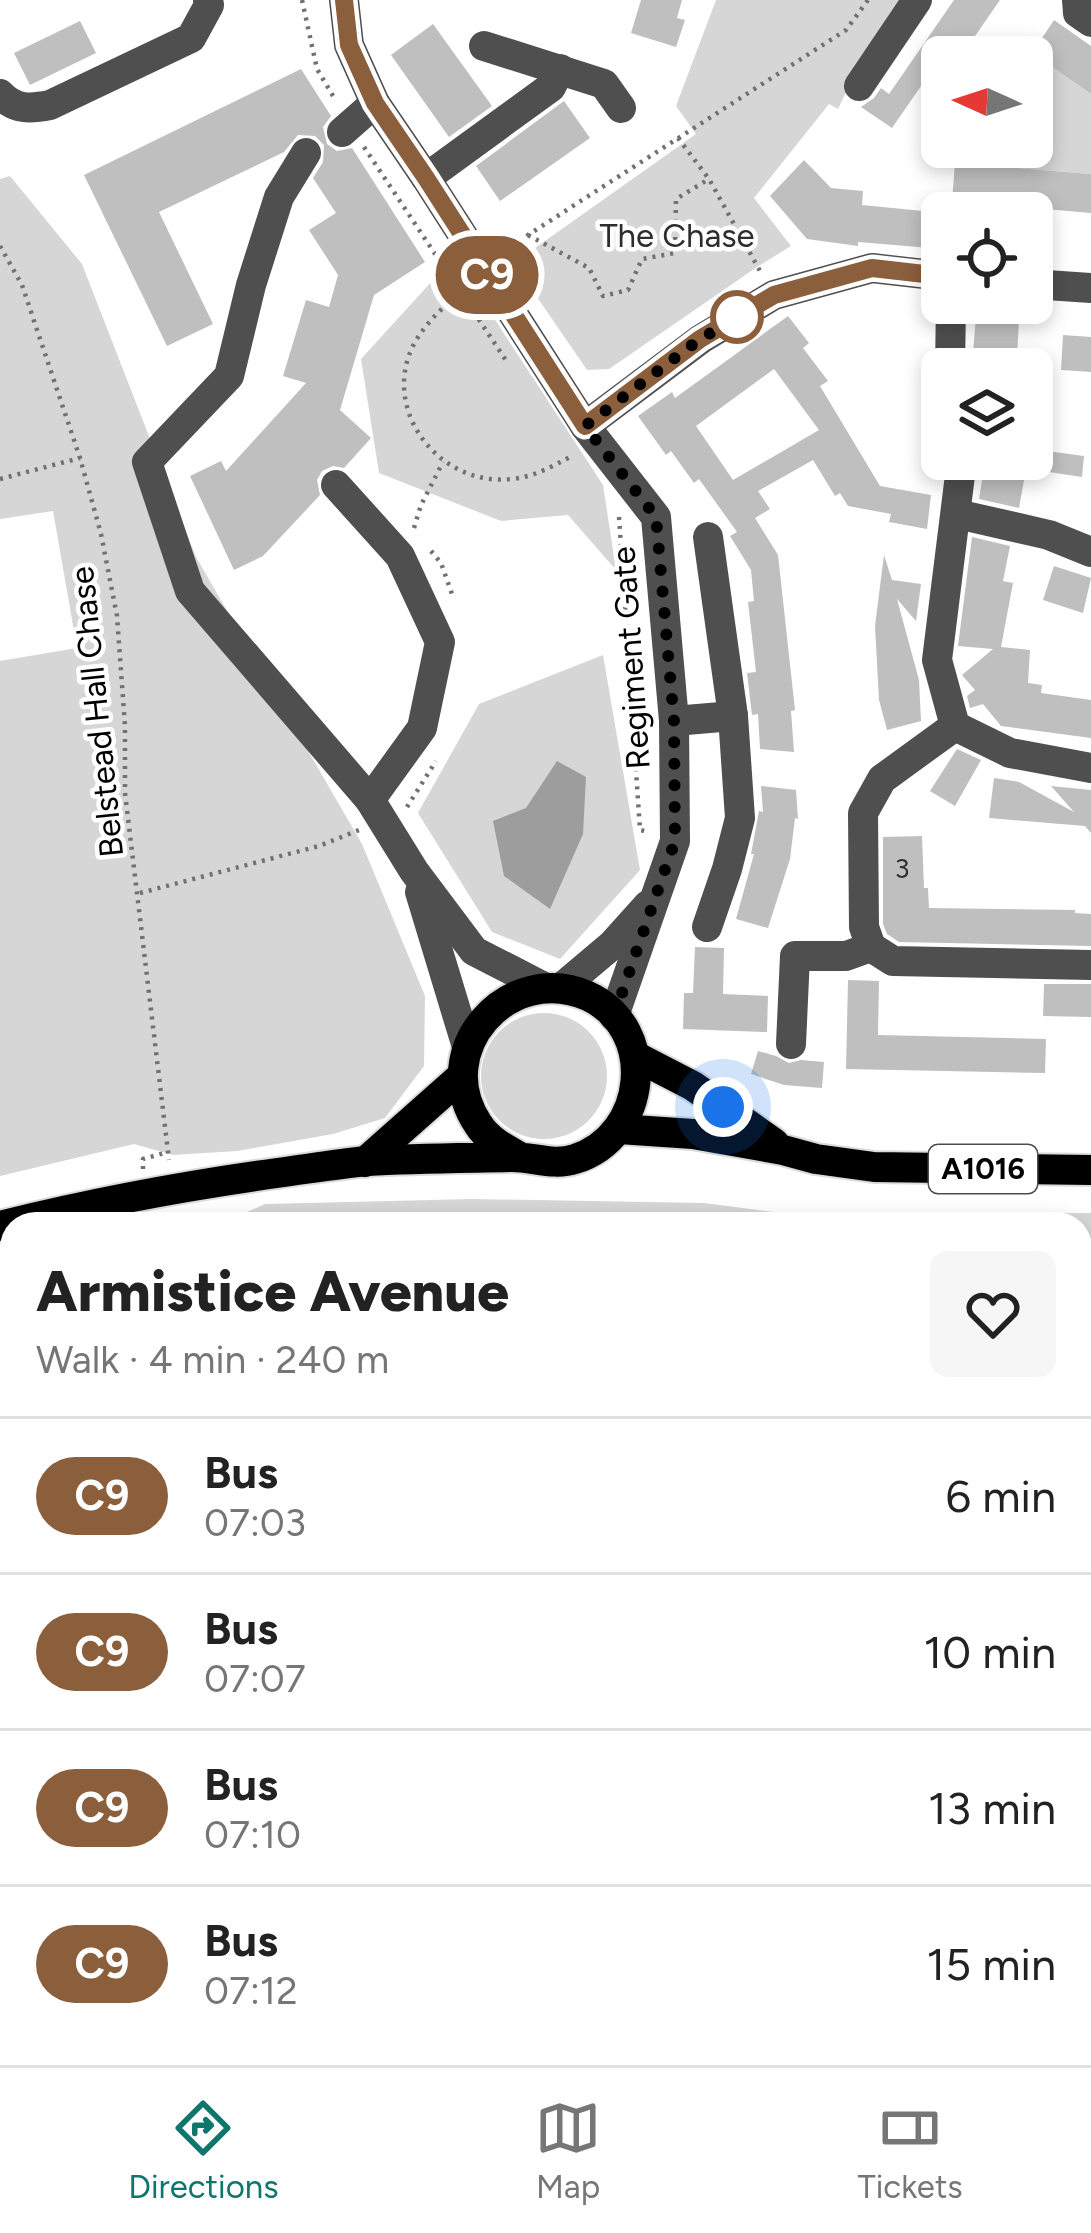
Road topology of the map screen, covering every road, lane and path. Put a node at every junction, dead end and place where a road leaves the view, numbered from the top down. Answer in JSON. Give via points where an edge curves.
{"nodes":[{"id":1,"x":208,"y":0,"type":"edge"},
{"id":2,"x":302,"y":0,"type":"edge"},
{"id":3,"x":344,"y":0,"type":"edge"},
{"id":4,"x":868,"y":0,"type":"edge"},
{"id":5,"x":917,"y":0,"type":"edge"},
{"id":6,"x":1077,"y":0,"type":"edge"},
{"id":7,"x":1091,"y":22,"type":"edge"},
{"id":8,"x":484,"y":46,"type":"dead end"},
{"id":9,"x":560,"y":69,"type":"junction"},
{"id":10,"x":859,"y":86,"type":"dead end"},
{"id":11,"x":0,"y":94,"type":"edge"},
{"id":12,"x":375,"y":103,"type":"junction"},
{"id":13,"x":621,"y":109,"type":"dead end"},
{"id":14,"x":346,"y":129,"type":"junction"},
{"id":15,"x":679,"y":138,"type":"junction"},
{"id":16,"x":306,"y":153,"type":"dead end"},
{"id":17,"x":426,"y":178,"type":"junction"},
{"id":18,"x":709,"y":179,"type":"junction"},
{"id":19,"x":528,"y":236,"type":"junction"},
{"id":20,"x":0,"y":246,"type":"edge"},
{"id":21,"x":921,"y":274,"type":"edge"},
{"id":22,"x":487,"y":275,"type":"junction"},
{"id":23,"x":1053,"y":285,"type":"edge"},
{"id":24,"x":1091,"y":288,"type":"edge"},
{"id":25,"x":460,"y":292,"type":"junction"},
{"id":26,"x":774,"y":295,"type":"junction"},
{"id":27,"x":509,"y":365,"type":"dead end"},
{"id":28,"x":585,"y":426,"type":"junction"},
{"id":29,"x":572,"y":456,"type":"dead end"},
{"id":30,"x":80,"y":458,"type":"junction"},
{"id":31,"x":443,"y":462,"type":"junction"},
{"id":32,"x":0,"y":478,"type":"edge"},
{"id":33,"x":960,"y":480,"type":"edge"},
{"id":34,"x":336,"y":485,"type":"dead end"},
{"id":35,"x":608,"y":502,"type":"dead end"},
{"id":36,"x":957,"y":514,"type":"junction"},
{"id":37,"x":414,"y":530,"type":"dead end"},
{"id":38,"x":708,"y":537,"type":"dead end"},
{"id":39,"x":427,"y":547,"type":"dead end"},
{"id":40,"x":1091,"y":552,"type":"edge"},
{"id":41,"x":453,"y":598,"type":"dead end"},
{"id":42,"x":733,"y":716,"type":"junction"},
{"id":43,"x":674,"y":721,"type":"junction"},
{"id":44,"x":955,"y":727,"type":"junction"},
{"id":45,"x":436,"y":760,"type":"dead end"},
{"id":46,"x":1091,"y":768,"type":"edge"},
{"id":47,"x":376,"y":810,"type":"junction"},
{"id":48,"x":675,"y":841,"type":"junction"},
{"id":49,"x":414,"y":871,"type":"junction"},
{"id":50,"x":139,"y":893,"type":"junction"},
{"id":51,"x":656,"y":897,"type":"junction"},
{"id":52,"x":706,"y":926,"type":"dead end"},
{"id":53,"x":871,"y":947,"type":"junction"},
{"id":54,"x":1091,"y":965,"type":"edge"},
{"id":55,"x":554,"y":988,"type":"junction"},
{"id":56,"x":614,"y":1016,"type":"junction"},
{"id":57,"x":791,"y":1043,"type":"dead end"},
{"id":58,"x":635,"y":1056,"type":"junction"},
{"id":59,"x":465,"y":1062,"type":"junction"},
{"id":60,"x":619,"y":1129,"type":"junction"},
{"id":61,"x":783,"y":1150,"type":"junction"},
{"id":62,"x":520,"y":1157,"type":"junction"},
{"id":63,"x":365,"y":1162,"type":"junction"},
{"id":64,"x":1091,"y":1170,"type":"edge"},
{"id":65,"x":174,"y":1188,"type":"junction"},
{"id":66,"x":56,"y":1212,"type":"edge"}],
"edges":[{"from":1,"to":11,"type":"street","via":[[191,38],[50,105],[19,107]]},
{"from":2,"to":14,"type":"path","via":[[316,69]]},
{"from":3,"to":12,"type":"street","name":"Regiment Gate","via":[[349,45]]},
{"from":4,"to":15,"type":"path","via":[[847,31]]},
{"from":5,"to":10,"type":"street"},
{"from":6,"to":7,"type":"street","via":[[1078,13]]},
{"from":8,"to":9,"type":"street"},
{"from":9,"to":13,"type":"street","via":[[604,84]]},
{"from":9,"to":17,"type":"street","via":[[551,87]]},
{"from":12,"to":14,"type":"street"},
{"from":12,"to":17,"type":"street","name":"Regiment Gate"},
{"from":14,"to":25,"type":"path"},
{"from":15,"to":18,"type":"path"},
{"from":15,"to":19,"type":"path"},
{"from":16,"to":47,"type":"street","via":[[279,197],[229,376],[147,462],[190,591]]},
{"from":17,"to":22,"type":"street","name":"Regiment Gate"},
{"from":18,"to":19,"type":"path","via":[[676,199],[675,253],[643,259],[628,290],[603,296],[589,268]]},
{"from":18,"to":26,"type":"path"},
{"from":19,"to":22,"type":"path"},
{"from":20,"to":30,"type":"path","name":"Belstead Hall Chase","via":[[22,286]]},
{"from":21,"to":26,"type":"street","via":[[872,268]]},
{"from":22,"to":25,"type":"path"},
{"from":22,"to":28,"type":"street","name":"Regiment Gate"},
{"from":23,"to":24,"type":"street"},
{"from":25,"to":27,"type":"path"},
{"from":25,"to":31,"type":"path","via":[[412,349],[404,380],[414,426]]},
{"from":26,"to":28,"type":"street"},
{"from":28,"to":43,"type":"street","name":"Regiment Gate","via":[[656,517]]},
{"from":29,"to":31,"type":"path","via":[[506,480],[473,477]]},
{"from":30,"to":32,"type":"path"},
{"from":30,"to":50,"type":"path","name":"Belstead Hall Chase","via":[[117,616],[125,793]]},
{"from":31,"to":37,"type":"path"},
{"from":33,"to":36,"type":"street"},
{"from":34,"to":47,"type":"street","via":[[400,556],[440,642],[422,728]]},
{"from":35,"to":48,"type":"path","via":[[620,518],[640,830]]},
{"from":36,"to":40,"type":"street"},
{"from":36,"to":44,"type":"street","via":[[937,660]]},
{"from":38,"to":42,"type":"street"},
{"from":39,"to":41,"type":"path"},
{"from":42,"to":43,"type":"street"},
{"from":42,"to":52,"type":"street","via":[[740,818]]},
{"from":43,"to":48,"type":"street","name":"Regiment Gate"},
{"from":44,"to":46,"type":"street","via":[[1010,753]]},
{"from":44,"to":53,"type":"street","via":[[882,778],[863,813]]},
{"from":45,"to":47,"type":"path","via":[[405,810]]},
{"from":47,"to":49,"type":"street"},
{"from":47,"to":50,"type":"path","via":[[319,846]]},
{"from":48,"to":51,"type":"street","name":"Regiment Gate"},
{"from":49,"to":55,"type":"street","via":[[474,951]]},
{"from":49,"to":59,"type":"street"},
{"from":50,"to":65,"type":"path","name":"Belstead Hall Chase"},
{"from":51,"to":55,"type":"street","name":"Regiment Gate","via":[[612,945]]},
{"from":51,"to":56,"type":"street","name":"Regiment Gate"},
{"from":53,"to":54,"type":"street","via":[[893,961]]},
{"from":53,"to":57,"type":"street","via":[[795,956]]},
{"from":55,"to":56,"type":"main road","via":[[590,997]]},
{"from":55,"to":59,"type":"main road","via":[[512,996],[484,1017]]},
{"from":56,"to":58,"type":"main road"},
{"from":58,"to":60,"type":"main road","via":[[635,1094]]},
{"from":58,"to":61,"type":"main road","number":"A1016"},
{"from":59,"to":62,"type":"main road","via":[[467,1102],[478,1126]]},
{"from":59,"to":63,"type":"main road"},
{"from":60,"to":61,"type":"main road","number":"A1016"},
{"from":60,"to":62,"type":"main road","via":[[574,1159]]},
{"from":61,"to":64,"type":"main road","number":"A1016","via":[[874,1167]]},
{"from":62,"to":63,"type":"main road"},
{"from":63,"to":65,"type":"main road"},
{"from":65,"to":66,"type":"main road"}]}
